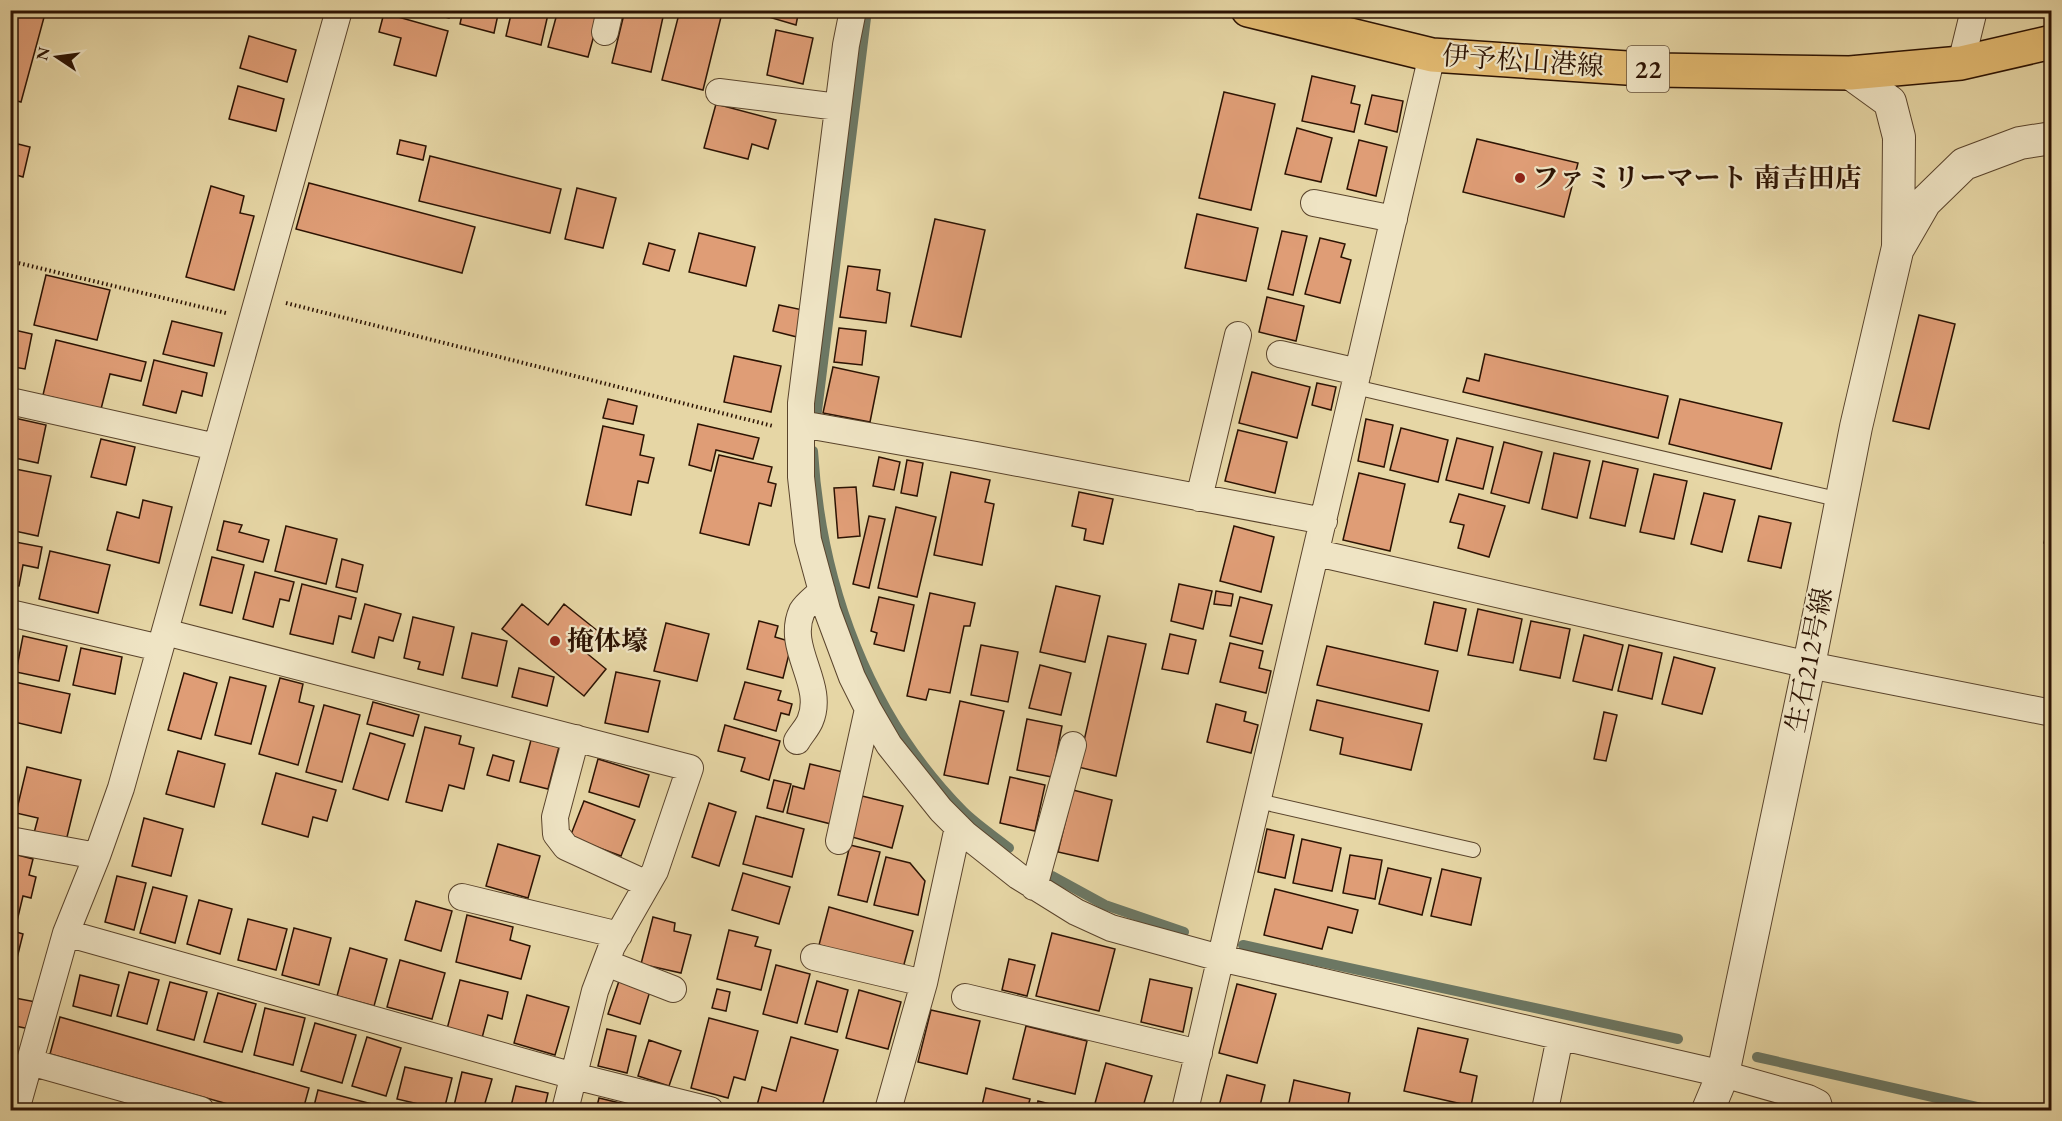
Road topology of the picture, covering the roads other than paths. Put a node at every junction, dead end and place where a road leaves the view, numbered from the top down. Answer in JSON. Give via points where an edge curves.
{"nodes":[{"id":1,"x":339,"y":10,"type":"edge"},
{"id":2,"x":853,"y":10,"type":"edge"},
{"id":3,"x":1248,"y":10,"type":"edge"},
{"id":4,"x":1974,"y":10,"type":"edge"},
{"id":5,"x":2052,"y":42,"type":"edge"},
{"id":6,"x":1432,"y":55,"type":"junction"},
{"id":7,"x":1961,"y":63,"type":"junction"},
{"id":8,"x":1850,"y":73,"type":"junction"},
{"id":9,"x":719,"y":92,"type":"dead end"},
{"id":10,"x":838,"y":107,"type":"junction"},
{"id":11,"x":2052,"y":138,"type":"edge"},
{"id":12,"x":1314,"y":202,"type":"dead end"},
{"id":13,"x":1394,"y":219,"type":"junction"},
{"id":14,"x":1898,"y":247,"type":"junction"},
{"id":15,"x":1238,"y":335,"type":"dead end"},
{"id":16,"x":1280,"y":354,"type":"dead end"},
{"id":17,"x":1357,"y":380,"type":"junction"},
{"id":18,"x":10,"y":401,"type":"edge"},
{"id":19,"x":810,"y":428,"type":"junction"},
{"id":20,"x":216,"y":447,"type":"junction"},
{"id":21,"x":1199,"y":498,"type":"junction"},
{"id":22,"x":1841,"y":500,"type":"junction"},
{"id":23,"x":1324,"y":521,"type":"junction"},
{"id":24,"x":1317,"y":553,"type":"junction"},
{"id":25,"x":822,"y":591,"type":"junction"},
{"id":26,"x":10,"y":613,"type":"edge"},
{"id":27,"x":162,"y":640,"type":"junction"},
{"id":28,"x":1809,"y":665,"type":"junction"},
{"id":29,"x":868,"y":709,"type":"junction"},
{"id":30,"x":2052,"y":713,"type":"edge"},
{"id":31,"x":576,"y":738,"type":"junction"},
{"id":32,"x":796,"y":741,"type":"dead end"},
{"id":33,"x":1073,"y":745,"type":"dead end"},
{"id":34,"x":1258,"y":801,"type":"junction"},
{"id":35,"x":958,"y":827,"type":"junction"},
{"id":36,"x":10,"y":840,"type":"edge"},
{"id":37,"x":839,"y":842,"type":"dead end"},
{"id":38,"x":1473,"y":850,"type":"dead end"},
{"id":39,"x":97,"y":856,"type":"junction"},
{"id":40,"x":647,"y":884,"type":"junction"},
{"id":41,"x":1035,"y":886,"type":"junction"},
{"id":42,"x":462,"y":897,"type":"dead end"},
{"id":43,"x":66,"y":933,"type":"junction"},
{"id":44,"x":619,"y":935,"type":"junction"},
{"id":45,"x":814,"y":957,"type":"dead end"},
{"id":46,"x":1220,"y":958,"type":"junction"},
{"id":47,"x":606,"y":963,"type":"junction"},
{"id":48,"x":924,"y":983,"type":"junction"},
{"id":49,"x":673,"y":989,"type":"dead end"},
{"id":50,"x":965,"y":997,"type":"dead end"},
{"id":51,"x":1560,"y":1037,"type":"junction"},
{"id":52,"x":1200,"y":1053,"type":"junction"},
{"id":53,"x":30,"y":1062,"type":"junction"},
{"id":54,"x":1723,"y":1074,"type":"junction"},
{"id":55,"x":574,"y":1076,"type":"junction"},
{"id":56,"x":16,"y":1110,"type":"edge"},
{"id":57,"x":201,"y":1110,"type":"edge"},
{"id":58,"x":565,"y":1110,"type":"edge"},
{"id":59,"x":710,"y":1110,"type":"edge"},
{"id":60,"x":888,"y":1110,"type":"edge"},
{"id":61,"x":1185,"y":1110,"type":"edge"},
{"id":62,"x":1545,"y":1110,"type":"edge"},
{"id":63,"x":1708,"y":1110,"type":"edge"},
{"id":64,"x":1820,"y":1110,"type":"edge"}],
"edges":[{"from":1,"to":20,"type":"street"},
{"from":2,"to":10,"type":"street"},
{"from":3,"to":6,"type":"main road","name":"伊予松山港線","number":"22"},
{"from":4,"to":7,"type":"street"},
{"from":5,"to":7,"type":"main road","name":"伊予松山港線","number":"22"},
{"from":6,"to":8,"type":"main road","name":"伊予松山港線","number":"22","via":[[1657,70]]},
{"from":6,"to":13,"type":"street"},
{"from":7,"to":8,"type":"main road","name":"伊予松山港線","number":"22"},
{"from":8,"to":14,"type":"street","via":[[1890,102],[1899,137]]},
{"from":9,"to":10,"type":"street"},
{"from":10,"to":19,"type":"street","via":[[801,403]]},
{"from":11,"to":14,"type":"street","via":[[2020,143],[1964,164],[1925,202]]},
{"from":12,"to":13,"type":"street"},
{"from":13,"to":17,"type":"street"},
{"from":14,"to":22,"type":"street","name":"生石212号線"},
{"from":15,"to":21,"type":"street"},
{"from":16,"to":17,"type":"street"},
{"from":17,"to":22,"type":"lane"},
{"from":17,"to":23,"type":"street"},
{"from":18,"to":20,"type":"street"},
{"from":19,"to":21,"type":"street"},
{"from":19,"to":25,"type":"street","via":[[801,477],[808,540]]},
{"from":20,"to":27,"type":"street"},
{"from":21,"to":23,"type":"street"},
{"from":22,"to":28,"type":"street","name":"生石212号線"},
{"from":23,"to":24,"type":"street"},
{"from":24,"to":28,"type":"street"},
{"from":24,"to":34,"type":"street"},
{"from":25,"to":29,"type":"street"},
{"from":25,"to":32,"type":"street","via":[[803,609],[798,624],[797,639],[814,696],[810,722]]},
{"from":26,"to":27,"type":"street"},
{"from":27,"to":31,"type":"street"},
{"from":27,"to":39,"type":"street","via":[[121,788]]},
{"from":28,"to":30,"type":"street"},
{"from":28,"to":54,"type":"street","name":"生石212号線"},
{"from":29,"to":35,"type":"street","via":[[913,777]]},
{"from":29,"to":37,"type":"street"},
{"from":31,"to":40,"type":"street","via":[[555,816],[556,834],[566,847]]},
{"from":31,"to":40,"type":"street","via":[[690,768]]},
{"from":33,"to":41,"type":"street"},
{"from":34,"to":38,"type":"lane"},
{"from":34,"to":46,"type":"street"},
{"from":35,"to":41,"type":"street"},
{"from":35,"to":48,"type":"street"},
{"from":36,"to":39,"type":"street"},
{"from":39,"to":43,"type":"street"},
{"from":40,"to":44,"type":"street"},
{"from":41,"to":46,"type":"street","via":[[1076,912],[1111,927]]},
{"from":42,"to":44,"type":"street"},
{"from":43,"to":53,"type":"street"},
{"from":43,"to":55,"type":"street"},
{"from":44,"to":47,"type":"street"},
{"from":45,"to":48,"type":"street"},
{"from":46,"to":51,"type":"street"},
{"from":46,"to":52,"type":"street"},
{"from":47,"to":49,"type":"street"},
{"from":47,"to":55,"type":"street"},
{"from":48,"to":60,"type":"street"},
{"from":50,"to":52,"type":"street"},
{"from":51,"to":54,"type":"street"},
{"from":51,"to":62,"type":"street"},
{"from":52,"to":61,"type":"street"},
{"from":53,"to":56,"type":"street"},
{"from":53,"to":57,"type":"street"},
{"from":54,"to":63,"type":"street","name":"生石212号線"},
{"from":54,"to":64,"type":"street","via":[[1808,1098],[1818,1103]]},
{"from":55,"to":58,"type":"street"},
{"from":55,"to":59,"type":"street"}]}
